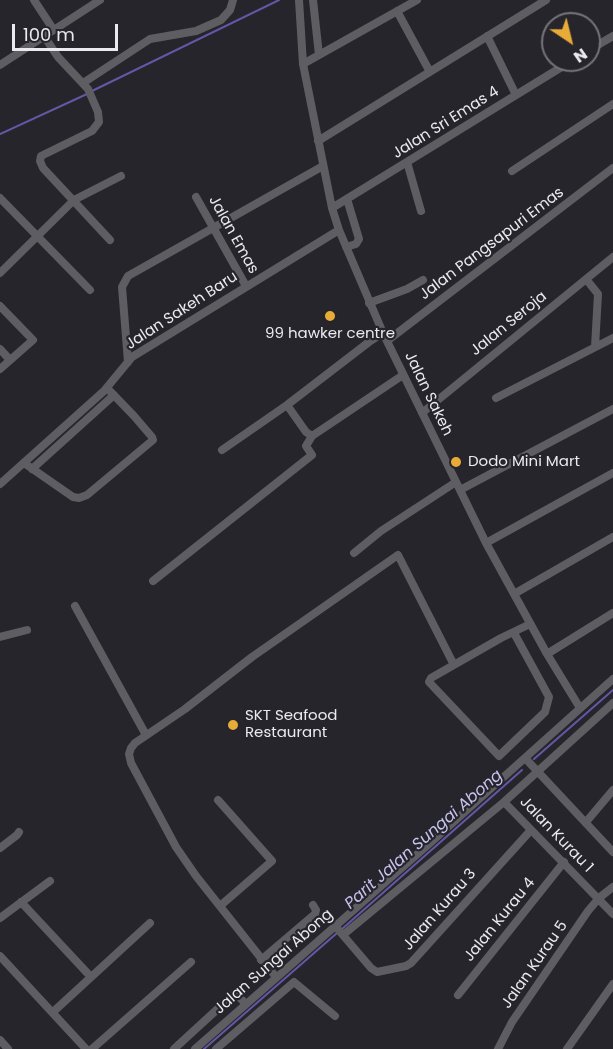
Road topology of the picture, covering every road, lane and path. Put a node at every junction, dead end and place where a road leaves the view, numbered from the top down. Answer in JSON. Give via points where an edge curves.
{"nodes":[{"id":1,"x":34,"y":0,"type":"edge"},
{"id":2,"x":100,"y":0,"type":"edge"},
{"id":3,"x":232,"y":0,"type":"edge"},
{"id":4,"x":299,"y":0,"type":"edge"},
{"id":5,"x":313,"y":0,"type":"edge"},
{"id":6,"x":417,"y":0,"type":"edge"},
{"id":7,"x":546,"y":0,"type":"edge"},
{"id":8,"x":397,"y":11,"type":"junction"},
{"id":9,"x":53,"y":29,"type":"junction"},
{"id":10,"x":44,"y":36,"type":"junction"},
{"id":11,"x":487,"y":36,"type":"junction"},
{"id":12,"x":0,"y":53,"type":"edge"},
{"id":13,"x":319,"y":55,"type":"junction"},
{"id":14,"x":3,"y":63,"type":"edge"},
{"id":15,"x":303,"y":64,"type":"junction"},
{"id":16,"x":430,"y":72,"type":"junction"},
{"id":17,"x":553,"y":72,"type":"edge"},
{"id":18,"x":88,"y":89,"type":"junction"},
{"id":19,"x":516,"y":95,"type":"junction"},
{"id":20,"x":613,"y":104,"type":"edge"},
{"id":21,"x":318,"y":141,"type":"junction"},
{"id":22,"x":407,"y":162,"type":"junction"},
{"id":23,"x":323,"y":166,"type":"junction"},
{"id":24,"x":613,"y":168,"type":"edge"},
{"id":25,"x":512,"y":171,"type":"dead end"},
{"id":26,"x":121,"y":176,"type":"dead end"},
{"id":27,"x":196,"y":197,"type":"dead end"},
{"id":28,"x":0,"y":198,"type":"edge"},
{"id":29,"x":347,"y":199,"type":"junction"},
{"id":30,"x":74,"y":200,"type":"junction"},
{"id":31,"x":332,"y":208,"type":"junction"},
{"id":32,"x":421,"y":211,"type":"dead end"},
{"id":33,"x":214,"y":228,"type":"junction"},
{"id":34,"x":339,"y":230,"type":"junction"},
{"id":35,"x":37,"y":236,"type":"junction"},
{"id":36,"x":110,"y":240,"type":"dead end"},
{"id":37,"x":346,"y":247,"type":"junction"},
{"id":38,"x":613,"y":257,"type":"edge"},
{"id":39,"x":0,"y":273,"type":"edge"},
{"id":40,"x":423,"y":279,"type":"dead end"},
{"id":41,"x":586,"y":279,"type":"junction"},
{"id":42,"x":246,"y":286,"type":"junction"},
{"id":43,"x":90,"y":290,"type":"dead end"},
{"id":44,"x":369,"y":303,"type":"junction"},
{"id":45,"x":0,"y":306,"type":"edge"},
{"id":46,"x":383,"y":333,"type":"junction"},
{"id":47,"x":613,"y":338,"type":"edge"},
{"id":48,"x":387,"y":341,"type":"junction"},
{"id":49,"x":595,"y":347,"type":"junction"},
{"id":50,"x":0,"y":349,"type":"edge"},
{"id":51,"x":10,"y":360,"type":"junction"},
{"id":52,"x":128,"y":362,"type":"junction"},
{"id":53,"x":0,"y":369,"type":"edge"},
{"id":54,"x":403,"y":375,"type":"junction"},
{"id":55,"x":107,"y":388,"type":"junction"},
{"id":56,"x":114,"y":395,"type":"junction"},
{"id":57,"x":496,"y":398,"type":"dead end"},
{"id":58,"x":287,"y":405,"type":"junction"},
{"id":59,"x":613,"y":409,"type":"edge"},
{"id":60,"x":422,"y":413,"type":"junction"},
{"id":61,"x":312,"y":436,"type":"junction"},
{"id":62,"x":222,"y":450,"type":"dead end"},
{"id":63,"x":24,"y":463,"type":"junction"},
{"id":64,"x":32,"y":469,"type":"junction"},
{"id":65,"x":613,"y":472,"type":"edge"},
{"id":66,"x":0,"y":484,"type":"edge"},
{"id":67,"x":458,"y":486,"type":"junction"},
{"id":68,"x":613,"y":537,"type":"edge"},
{"id":69,"x":486,"y":543,"type":"junction"},
{"id":70,"x":354,"y":553,"type":"dead end"},
{"id":71,"x":153,"y":581,"type":"dead end"},
{"id":72,"x":514,"y":594,"type":"junction"},
{"id":73,"x":75,"y":606,"type":"dead end"},
{"id":74,"x":613,"y":613,"type":"edge"},
{"id":75,"x":530,"y":624,"type":"junction"},
{"id":76,"x":27,"y":630,"type":"dead end"},
{"id":77,"x":513,"y":633,"type":"junction"},
{"id":78,"x":0,"y":637,"type":"edge"},
{"id":79,"x":547,"y":654,"type":"junction"},
{"id":80,"x":454,"y":665,"type":"junction"},
{"id":81,"x":613,"y":679,"type":"edge"},
{"id":82,"x":613,"y":703,"type":"edge"},
{"id":83,"x":580,"y":708,"type":"junction"},
{"id":84,"x":146,"y":735,"type":"junction"},
{"id":85,"x":525,"y":758,"type":"junction"},
{"id":86,"x":536,"y":771,"type":"junction"},
{"id":87,"x":613,"y":790,"type":"edge"},
{"id":88,"x":218,"y":800,"type":"dead end"},
{"id":89,"x":504,"y":802,"type":"junction"},
{"id":90,"x":586,"y":822,"type":"junction"},
{"id":91,"x":463,"y":825,"type":"junction"},
{"id":92,"x":531,"y":830,"type":"junction"},
{"id":93,"x":19,"y":832,"type":"dead end"},
{"id":94,"x":0,"y":848,"type":"edge"},
{"id":95,"x":433,"y":850,"type":"junction"},
{"id":96,"x":613,"y":852,"type":"edge"},
{"id":97,"x":564,"y":862,"type":"junction"},
{"id":98,"x":397,"y":880,"type":"junction"},
{"id":99,"x":50,"y":881,"type":"dead end"},
{"id":100,"x":613,"y":887,"type":"edge"},
{"id":101,"x":385,"y":892,"type":"junction"},
{"id":102,"x":599,"y":898,"type":"junction"},
{"id":103,"x":21,"y":902,"type":"junction"},
{"id":104,"x":370,"y":904,"type":"junction"},
{"id":105,"x":313,"y":905,"type":"dead end"},
{"id":106,"x":220,"y":906,"type":"junction"},
{"id":107,"x":613,"y":914,"type":"edge"},
{"id":108,"x":0,"y":918,"type":"edge"},
{"id":109,"x":150,"y":923,"type":"dead end"},
{"id":110,"x":336,"y":927,"type":"junction"},
{"id":111,"x":343,"y":935,"type":"junction"},
{"id":112,"x":0,"y":956,"type":"edge"},
{"id":113,"x":261,"y":960,"type":"junction"},
{"id":114,"x":191,"y":962,"type":"dead end"},
{"id":115,"x":91,"y":977,"type":"junction"},
{"id":116,"x":276,"y":977,"type":"junction"},
{"id":117,"x":613,"y":984,"type":"edge"},
{"id":118,"x":458,"y":995,"type":"dead end"},
{"id":119,"x":246,"y":1004,"type":"junction"},
{"id":120,"x":53,"y":1012,"type":"junction"},
{"id":121,"x":336,"y":1016,"type":"dead end"},
{"id":122,"x":0,"y":1040,"type":"edge"},
{"id":123,"x":8,"y":1049,"type":"edge"},
{"id":124,"x":86,"y":1049,"type":"edge"},
{"id":125,"x":92,"y":1049,"type":"edge"},
{"id":126,"x":174,"y":1049,"type":"edge"},
{"id":127,"x":195,"y":1049,"type":"edge"},
{"id":128,"x":216,"y":1049,"type":"edge"},
{"id":129,"x":498,"y":1049,"type":"edge"},
{"id":130,"x":567,"y":1049,"type":"edge"}],
"edges":[{"from":1,"to":9,"type":"street"},
{"from":2,"to":9,"type":"street"},
{"from":3,"to":18,"type":"street","via":[[230,10],[221,20],[196,31],[150,39]]},
{"from":4,"to":15,"type":"street","name":"Jalan Sakeh"},
{"from":5,"to":13,"type":"street"},
{"from":6,"to":8,"type":"street"},
{"from":7,"to":11,"type":"street"},
{"from":8,"to":13,"type":"street"},
{"from":8,"to":16,"type":"street"},
{"from":9,"to":10,"type":"street"},
{"from":10,"to":14,"type":"street"},
{"from":10,"to":18,"type":"street"},
{"from":11,"to":16,"type":"street"},
{"from":11,"to":19,"type":"street"},
{"from":12,"to":14,"type":"street"},
{"from":13,"to":15,"type":"street"},
{"from":15,"to":21,"type":"street","name":"Jalan Sakeh"},
{"from":16,"to":21,"type":"street"},
{"from":17,"to":19,"type":"street","name":"Jalan Sri Emas 4"},
{"from":18,"to":30,"type":"street","via":[[98,112],[97,127],[41,156],[40,161]]},
{"from":19,"to":22,"type":"street","name":"Jalan Sri Emas 4"},
{"from":20,"to":25,"type":"street"},
{"from":21,"to":23,"type":"street","name":"Jalan Sakeh"},
{"from":22,"to":29,"type":"street","name":"Jalan Sri Emas 4"},
{"from":22,"to":32,"type":"street"},
{"from":23,"to":31,"type":"street","name":"Jalan Sakeh"},
{"from":23,"to":33,"type":"street"},
{"from":24,"to":48,"type":"street","name":"Jalan Pangsapuri Emas"},
{"from":26,"to":30,"type":"street"},
{"from":27,"to":33,"type":"street","name":"Jalan Emas"},
{"from":28,"to":35,"type":"street"},
{"from":29,"to":31,"type":"street","name":"Jalan Sri Emas 4"},
{"from":29,"to":37,"type":"street","via":[[359,239]]},
{"from":30,"to":35,"type":"street"},
{"from":30,"to":36,"type":"street"},
{"from":31,"to":34,"type":"street","name":"Jalan Sakeh"},
{"from":33,"to":42,"type":"street","name":"Jalan Emas"},
{"from":33,"to":52,"type":"street","via":[[124,281]]},
{"from":34,"to":37,"type":"street","name":"Jalan Sakeh"},
{"from":34,"to":42,"type":"street","name":"Jalan Sakeh Baru"},
{"from":35,"to":39,"type":"street"},
{"from":35,"to":43,"type":"street"},
{"from":37,"to":44,"type":"street","name":"Jalan Sakeh"},
{"from":38,"to":41,"type":"street","name":"Jalan Seroja"},
{"from":40,"to":44,"type":"street"},
{"from":41,"to":49,"type":"street","via":[[598,294]]},
{"from":41,"to":60,"type":"street","name":"Jalan Seroja"},
{"from":42,"to":52,"type":"street","name":"Jalan Sakeh Baru"},
{"from":44,"to":46,"type":"street","name":"Jalan Sakeh"},
{"from":45,"to":51,"type":"street","via":[[33,340]]},
{"from":46,"to":48,"type":"street","name":"Jalan Sakeh"},
{"from":46,"to":58,"type":"street"},
{"from":47,"to":49,"type":"street"},
{"from":48,"to":54,"type":"street","name":"Jalan Sakeh"},
{"from":49,"to":57,"type":"street"},
{"from":50,"to":51,"type":"street"},
{"from":51,"to":53,"type":"street"},
{"from":52,"to":55,"type":"street","name":"Jalan Sakeh Baru"},
{"from":54,"to":60,"type":"street","name":"Jalan Sakeh"},
{"from":54,"to":61,"type":"street"},
{"from":55,"to":56,"type":"street"},
{"from":55,"to":63,"type":"street","name":"Jalan Sakeh Baru"},
{"from":56,"to":64,"type":"street"},
{"from":56,"to":64,"type":"street","via":[[153,440],[80,498]]},
{"from":58,"to":61,"type":"street"},
{"from":58,"to":62,"type":"street"},
{"from":59,"to":67,"type":"street"},
{"from":60,"to":67,"type":"street","name":"Jalan Sakeh"},
{"from":61,"to":71,"type":"street","via":[[306,446],[312,456]]},
{"from":63,"to":64,"type":"street"},
{"from":63,"to":66,"type":"street","name":"Jalan Sakeh Baru"},
{"from":65,"to":69,"type":"street"},
{"from":67,"to":69,"type":"street","name":"Jalan Sakeh"},
{"from":67,"to":70,"type":"street","via":[[381,531]]},
{"from":68,"to":72,"type":"street"},
{"from":69,"to":72,"type":"street","name":"Jalan Sakeh"},
{"from":72,"to":75,"type":"street","name":"Jalan Sakeh"},
{"from":73,"to":84,"type":"street"},
{"from":74,"to":79,"type":"street"},
{"from":75,"to":77,"type":"street"},
{"from":75,"to":79,"type":"street","name":"Jalan Sakeh"},
{"from":76,"to":78,"type":"street"},
{"from":77,"to":80,"type":"street"},
{"from":77,"to":80,"type":"street","via":[[549,697],[545,712],[499,756],[429,682]]},
{"from":79,"to":83,"type":"street","name":"Jalan Sakeh"},
{"from":80,"to":84,"type":"street","via":[[398,555]]},
{"from":81,"to":83,"type":"street","name":"Jalan Sungai Abong"},
{"from":82,"to":86,"type":"street"},
{"from":83,"to":85,"type":"street","name":"Jalan Sungai Abong"},
{"from":84,"to":106,"type":"street","via":[[131,748],[131,763],[177,847]]},
{"from":85,"to":86,"type":"street"},
{"from":85,"to":91,"type":"street","name":"Jalan Sungai Abong"},
{"from":86,"to":89,"type":"street"},
{"from":86,"to":90,"type":"street"},
{"from":87,"to":90,"type":"street"},
{"from":88,"to":106,"type":"street","via":[[272,861]]},
{"from":89,"to":91,"type":"street"},
{"from":89,"to":92,"type":"street","name":"Jalan Kurau 1"},
{"from":90,"to":96,"type":"street"},
{"from":91,"to":95,"type":"street"},
{"from":91,"to":95,"type":"street","name":"Jalan Sungai Abong"},
{"from":92,"to":97,"type":"street","name":"Jalan Kurau 1"},
{"from":92,"to":111,"type":"street","name":"Jalan Kurau 3","via":[[411,963],[377,972]]},
{"from":93,"to":94,"type":"street"},
{"from":95,"to":98,"type":"street"},
{"from":95,"to":98,"type":"street","name":"Jalan Sungai Abong"},
{"from":97,"to":102,"type":"street","name":"Jalan Kurau 1"},
{"from":97,"to":118,"type":"street","name":"Jalan Kurau 4"},
{"from":98,"to":101,"type":"street"},
{"from":98,"to":101,"type":"street","name":"Jalan Sungai Abong"},
{"from":99,"to":103,"type":"street"},
{"from":100,"to":102,"type":"street","name":"Jalan Kurau 5"},
{"from":101,"to":104,"type":"street"},
{"from":101,"to":104,"type":"street","name":"Jalan Sungai Abong"},
{"from":102,"to":107,"type":"street","name":"Jalan Kurau 1"},
{"from":102,"to":129,"type":"street","name":"Jalan Kurau 5","via":[[512,1022]]},
{"from":103,"to":108,"type":"street"},
{"from":103,"to":115,"type":"street"},
{"from":104,"to":110,"type":"street","name":"Jalan Sungai Abong"},
{"from":104,"to":111,"type":"street"},
{"from":105,"to":113,"type":"street","via":[[315,914]]},
{"from":106,"to":113,"type":"street"},
{"from":109,"to":115,"type":"street"},
{"from":110,"to":111,"type":"street","name":"Jalan Kurau 3"},
{"from":110,"to":116,"type":"street","name":"Jalan Sungai Abong"},
{"from":112,"to":120,"type":"street"},
{"from":113,"to":116,"type":"street"},
{"from":114,"to":125,"type":"street"},
{"from":115,"to":120,"type":"street"},
{"from":116,"to":119,"type":"street","name":"Jalan Sungai Abong"},
{"from":117,"to":130,"type":"street"},
{"from":119,"to":126,"type":"street","via":[[236,993]]},
{"from":119,"to":127,"type":"street","name":"Jalan Sungai Abong"},
{"from":120,"to":124,"type":"street"},
{"from":121,"to":128,"type":"street","via":[[294,982]]},
{"from":122,"to":123,"type":"street"}]}
